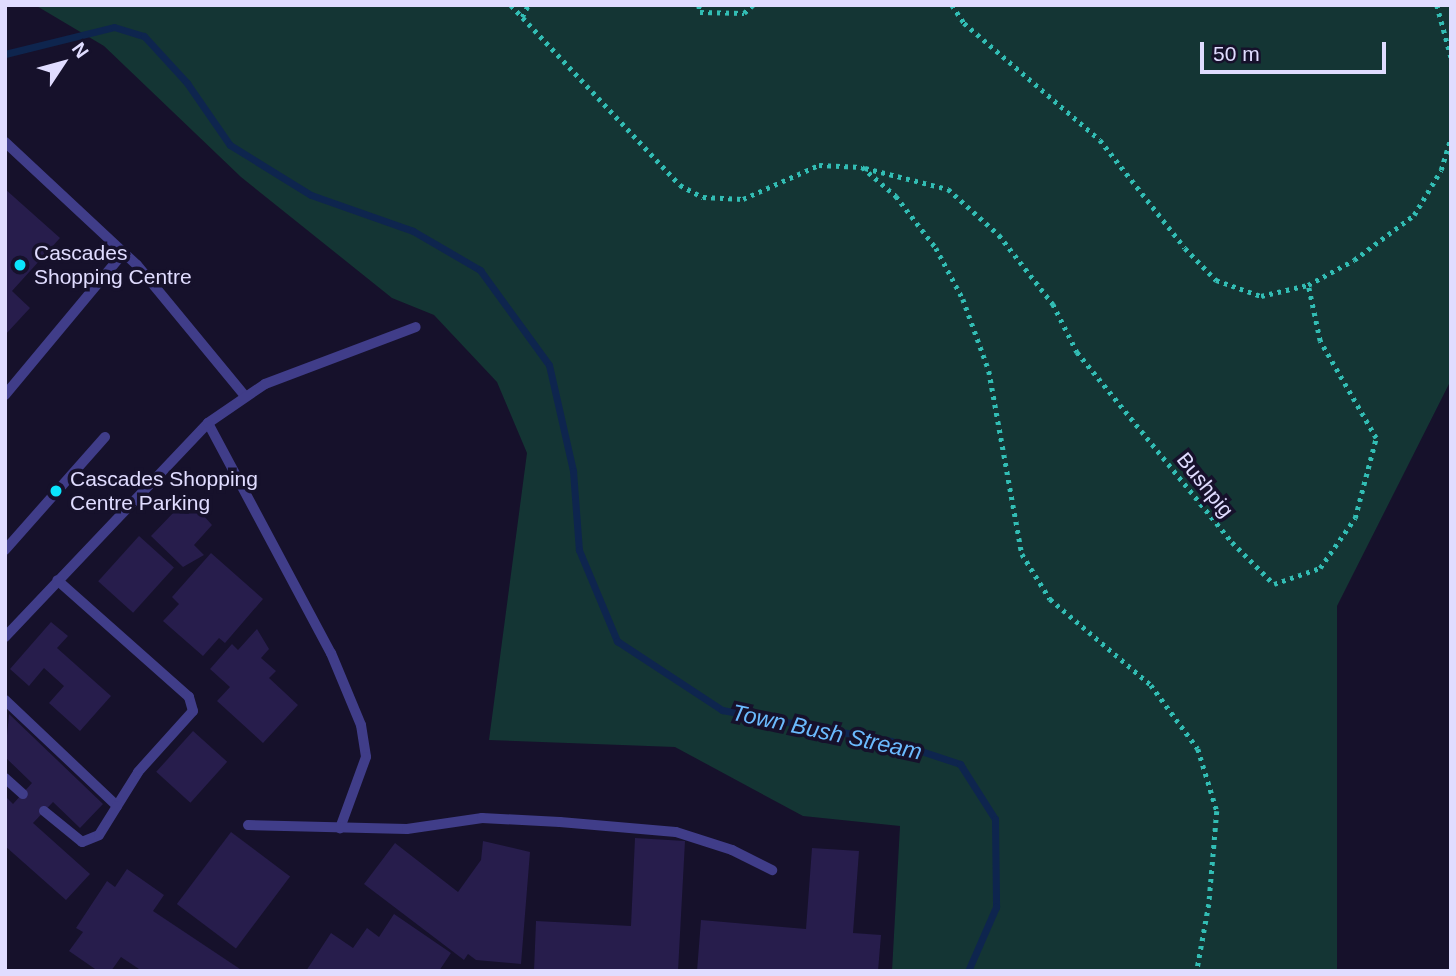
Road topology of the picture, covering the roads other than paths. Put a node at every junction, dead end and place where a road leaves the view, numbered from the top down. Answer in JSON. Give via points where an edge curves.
{"nodes":[{"id":1,"x":5,"y":142,"type":"edge"},
{"id":2,"x":124,"y":252,"type":"junction"},
{"id":3,"x":416,"y":327,"type":"dead end"},
{"id":4,"x":5,"y":395,"type":"edge"},
{"id":5,"x":245,"y":396,"type":"junction"},
{"id":6,"x":208,"y":423,"type":"junction"},
{"id":7,"x":105,"y":437,"type":"dead end"},
{"id":8,"x":5,"y":550,"type":"edge"},
{"id":9,"x":57,"y":580,"type":"junction"},
{"id":10,"x":7,"y":632,"type":"edge"},
{"id":11,"x":5,"y":700,"type":"edge"},
{"id":12,"x":5,"y":778,"type":"edge"},
{"id":13,"x":23,"y":794,"type":"dead end"},
{"id":14,"x":117,"y":806,"type":"junction"},
{"id":15,"x":44,"y":811,"type":"dead end"},
{"id":16,"x":248,"y":825,"type":"dead end"},
{"id":17,"x":340,"y":828,"type":"junction"},
{"id":18,"x":772,"y":870,"type":"dead end"}],
"edges":[{"from":1,"to":2,"type":"lane"},
{"from":2,"to":4,"type":"lane"},
{"from":2,"to":5,"type":"lane"},
{"from":3,"to":5,"type":"lane"},
{"from":5,"to":6,"type":"lane"},
{"from":6,"to":9,"type":"lane"},
{"from":6,"to":17,"type":"lane","via":[[331,653],[361,725],[366,757]]},
{"from":7,"to":8,"type":"lane"},
{"from":9,"to":10,"type":"lane"},
{"from":9,"to":14,"type":"lane","via":[[192,704],[190,717],[138,772]]},
{"from":11,"to":14,"type":"lane"},
{"from":12,"to":13,"type":"lane"},
{"from":14,"to":15,"type":"lane","via":[[100,835],[82,842]]},
{"from":16,"to":17,"type":"lane"},
{"from":17,"to":18,"type":"lane","via":[[407,829],[482,818],[676,832],[732,850]]}]}
